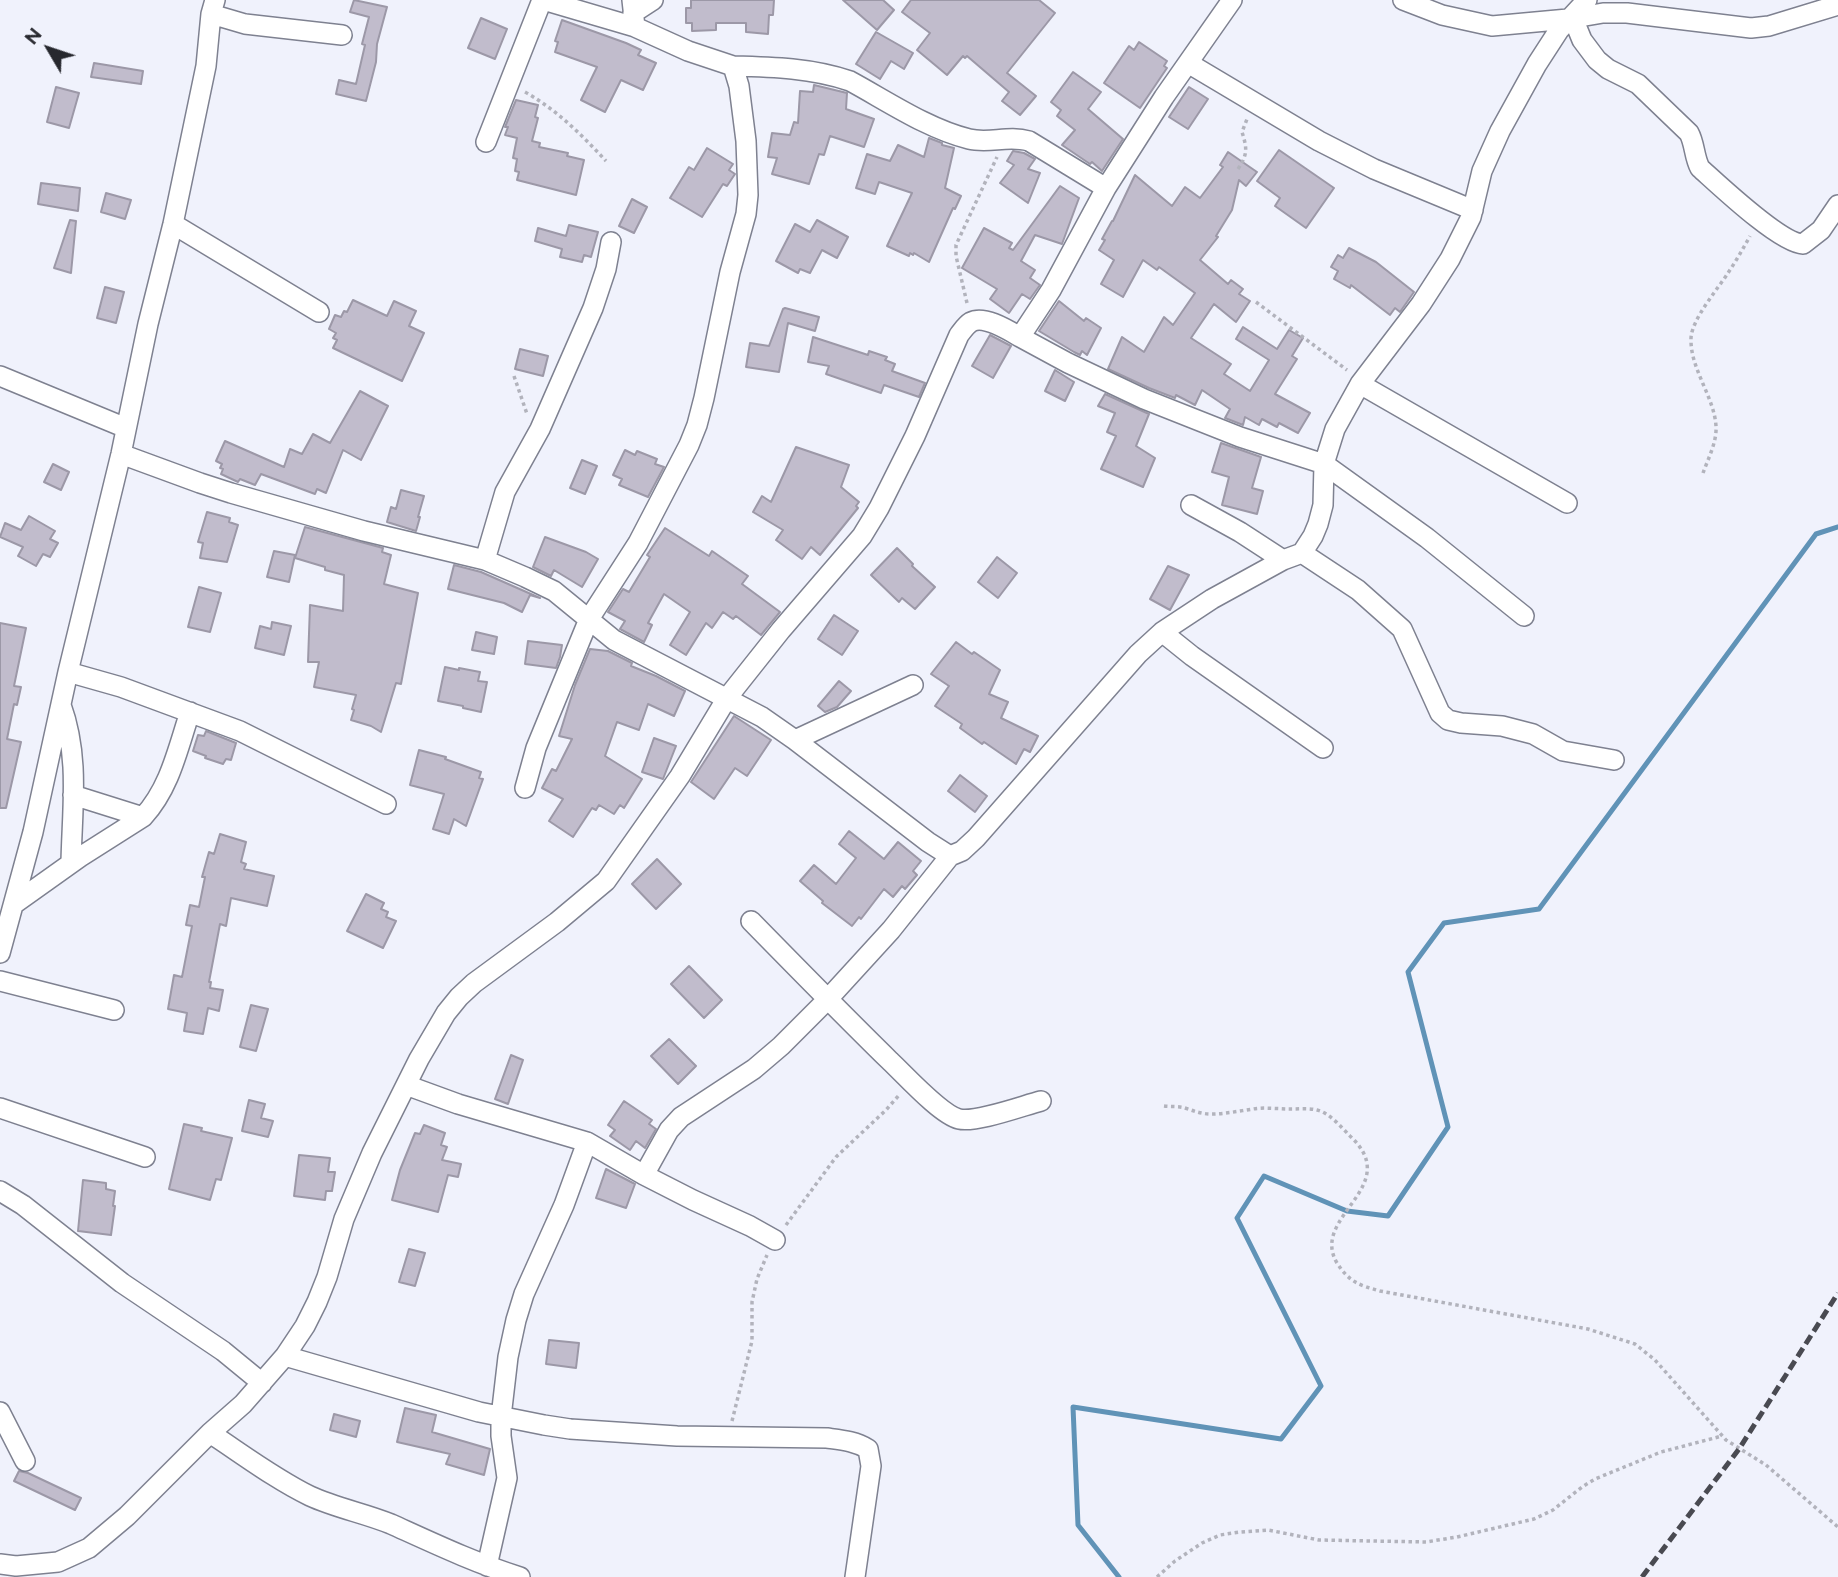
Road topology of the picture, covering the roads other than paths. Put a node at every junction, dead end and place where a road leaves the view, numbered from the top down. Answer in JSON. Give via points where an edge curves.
{"nodes":[{"id":1,"x":542,"y":0,"type":"edge"},
{"id":2,"x":653,"y":0,"type":"edge"},
{"id":3,"x":1232,"y":0,"type":"edge"},
{"id":4,"x":1403,"y":0,"type":"edge"},
{"id":5,"x":1587,"y":0,"type":"edge"},
{"id":6,"x":1838,"y":5,"type":"edge"},
{"id":7,"x":213,"y":7,"type":"edge"},
{"id":8,"x":634,"y":13,"type":"edge"},
{"id":9,"x":1570,"y":19,"type":"junction"},
{"id":10,"x":342,"y":35,"type":"dead end"},
{"id":11,"x":1188,"y":63,"type":"junction"},
{"id":12,"x":733,"y":66,"type":"junction"},
{"id":13,"x":486,"y":142,"type":"dead end"},
{"id":14,"x":1106,"y":188,"type":"junction"},
{"id":15,"x":1838,"y":205,"type":"edge"},
{"id":16,"x":1473,"y":210,"type":"junction"},
{"id":17,"x":173,"y":224,"type":"junction"},
{"id":18,"x":611,"y":242,"type":"dead end"},
{"id":19,"x":319,"y":312,"type":"dead end"},
{"id":20,"x":1020,"y":337,"type":"junction"},
{"id":21,"x":0,"y":376,"type":"edge"},
{"id":22,"x":1361,"y":383,"type":"junction"},
{"id":23,"x":126,"y":428,"type":"junction"},
{"id":24,"x":121,"y":454,"type":"junction"},
{"id":25,"x":1324,"y":464,"type":"junction"},
{"id":26,"x":1567,"y":503,"type":"dead end"},
{"id":27,"x":1191,"y":505,"type":"dead end"},
{"id":28,"x":1302,"y":553,"type":"junction"},
{"id":29,"x":485,"y":560,"type":"junction"},
{"id":30,"x":1283,"y":560,"type":"junction"},
{"id":31,"x":1524,"y":616,"type":"dead end"},
{"id":32,"x":589,"y":619,"type":"junction"},
{"id":33,"x":1162,"y":632,"type":"junction"},
{"id":34,"x":68,"y":672,"type":"junction"},
{"id":35,"x":913,"y":685,"type":"dead end"},
{"id":36,"x":727,"y":698,"type":"junction"},
{"id":37,"x":60,"y":704,"type":"junction"},
{"id":38,"x":190,"y":712,"type":"junction"},
{"id":39,"x":795,"y":740,"type":"junction"},
{"id":40,"x":1323,"y":748,"type":"dead end"},
{"id":41,"x":1614,"y":760,"type":"dead end"},
{"id":42,"x":525,"y":788,"type":"dead end"},
{"id":43,"x":73,"y":795,"type":"junction"},
{"id":44,"x":386,"y":804,"type":"dead end"},
{"id":45,"x":143,"y":817,"type":"junction"},
{"id":46,"x":950,"y":856,"type":"junction"},
{"id":47,"x":71,"y":863,"type":"junction"},
{"id":48,"x":14,"y":904,"type":"junction"},
{"id":49,"x":751,"y":921,"type":"dead end"},
{"id":50,"x":0,"y":953,"type":"edge"},
{"id":51,"x":0,"y":981,"type":"edge"},
{"id":52,"x":827,"y":1000,"type":"junction"},
{"id":53,"x":114,"y":1010,"type":"dead end"},
{"id":54,"x":406,"y":1085,"type":"junction"},
{"id":55,"x":1041,"y":1101,"type":"dead end"},
{"id":56,"x":0,"y":1108,"type":"edge"},
{"id":57,"x":587,"y":1142,"type":"junction"},
{"id":58,"x":145,"y":1157,"type":"dead end"},
{"id":59,"x":644,"y":1175,"type":"junction"},
{"id":60,"x":0,"y":1191,"type":"edge"},
{"id":61,"x":775,"y":1240,"type":"road end"},
{"id":62,"x":285,"y":1356,"type":"junction"},
{"id":63,"x":262,"y":1383,"type":"junction"},
{"id":64,"x":0,"y":1412,"type":"edge"},
{"id":65,"x":501,"y":1417,"type":"junction"},
{"id":66,"x":210,"y":1433,"type":"junction"},
{"id":67,"x":25,"y":1461,"type":"dead end"},
{"id":68,"x":0,"y":1564,"type":"edge"},
{"id":69,"x":487,"y":1566,"type":"junction"},
{"id":70,"x":520,"y":1577,"type":"edge"},
{"id":71,"x":855,"y":1577,"type":"edge"}],
"edges":[{"from":1,"to":8,"type":"street"},
{"from":1,"to":13,"type":"street"},
{"from":2,"to":8,"type":"street"},
{"from":3,"to":11,"type":"street"},
{"from":4,"to":9,"type":"street","via":[[1492,26]]},
{"from":5,"to":9,"type":"street"},
{"from":6,"to":9,"type":"street","via":[[1751,28],[1628,13]]},
{"from":7,"to":10,"type":"street","via":[[245,24]]},
{"from":7,"to":17,"type":"street","via":[[206,66]]},
{"from":8,"to":12,"type":"street","via":[[688,51]]},
{"from":9,"to":15,"type":"street","via":[[1597,60],[1638,84],[1681,125],[1693,141],[1700,168],[1759,219],[1803,244],[1821,230]]},
{"from":9,"to":16,"type":"street","via":[[1538,64],[1487,158]]},
{"from":11,"to":14,"type":"street"},
{"from":11,"to":16,"type":"street","via":[[1319,141]]},
{"from":12,"to":14,"type":"street","via":[[836,76],[965,138],[1028,141]]},
{"from":12,"to":32,"type":"street","via":[[744,122],[746,214],[697,425],[638,543]]},
{"from":14,"to":20,"type":"street"},
{"from":16,"to":22,"type":"street","via":[[1436,282]]},
{"from":17,"to":19,"type":"street"},
{"from":17,"to":23,"type":"street"},
{"from":18,"to":29,"type":"street","via":[[593,308],[534,440],[505,492]]},
{"from":20,"to":25,"type":"street","via":[[1144,399]]},
{"from":20,"to":36,"type":"street","via":[[996,324],[968,323],[862,536]]},
{"from":21,"to":23,"type":"street"},
{"from":22,"to":25,"type":"street","via":[[1335,429]]},
{"from":22,"to":26,"type":"street"},
{"from":23,"to":24,"type":"street"},
{"from":24,"to":29,"type":"street","via":[[200,484]]},
{"from":24,"to":34,"type":"street"},
{"from":25,"to":28,"type":"street","via":[[1323,505]]},
{"from":25,"to":31,"type":"street"},
{"from":27,"to":30,"type":"street"},
{"from":28,"to":30,"type":"street"},
{"from":28,"to":41,"type":"street","via":[[1358,590],[1402,628],[1440,713],[1448,720],[1502,726],[1533,734],[1563,751]]},
{"from":29,"to":32,"type":"street","via":[[554,591]]},
{"from":30,"to":33,"type":"street"},
{"from":32,"to":36,"type":"street","via":[[614,640]]},
{"from":32,"to":42,"type":"street","via":[[536,748]]},
{"from":33,"to":40,"type":"street"},
{"from":33,"to":46,"type":"street","via":[[976,838]]},
{"from":34,"to":37,"type":"street"},
{"from":34,"to":38,"type":"street"},
{"from":35,"to":39,"type":"street"},
{"from":36,"to":39,"type":"street"},
{"from":36,"to":54,"type":"street","via":[[680,776],[606,881],[459,997],[434,1031]]},
{"from":37,"to":43,"type":"street","via":[[73,757]]},
{"from":37,"to":48,"type":"street"},
{"from":38,"to":44,"type":"street","via":[[255,737]]},
{"from":38,"to":45,"type":"street","via":[[165,785]]},
{"from":39,"to":46,"type":"street"},
{"from":43,"to":45,"type":"street"},
{"from":43,"to":47,"type":"street"},
{"from":45,"to":47,"type":"street"},
{"from":46,"to":52,"type":"street"},
{"from":47,"to":48,"type":"street"},
{"from":48,"to":50,"type":"street"},
{"from":49,"to":52,"type":"street"},
{"from":51,"to":53,"type":"street"},
{"from":52,"to":55,"type":"street","via":[[950,1116],[973,1119]]},
{"from":52,"to":59,"type":"street","via":[[754,1069],[681,1118],[669,1130]]},
{"from":54,"to":57,"type":"street"},
{"from":54,"to":62,"type":"street","via":[[356,1189],[317,1303]]},
{"from":56,"to":58,"type":"street"},
{"from":57,"to":59,"type":"street"},
{"from":57,"to":65,"type":"street","via":[[524,1294],[508,1357]]},
{"from":59,"to":61,"type":"street"},
{"from":60,"to":63,"type":"street"},
{"from":62,"to":63,"type":"street"},
{"from":62,"to":65,"type":"street"},
{"from":63,"to":66,"type":"street"},
{"from":64,"to":67,"type":"street"},
{"from":65,"to":69,"type":"street","via":[[508,1478]]},
{"from":65,"to":71,"type":"street","via":[[570,1429],[851,1441],[868,1449],[871,1466]]},
{"from":66,"to":68,"type":"street","via":[[89,1548],[58,1562]]},
{"from":66,"to":69,"type":"street","via":[[309,1495],[372,1516]]},
{"from":69,"to":70,"type":"street"}]}
